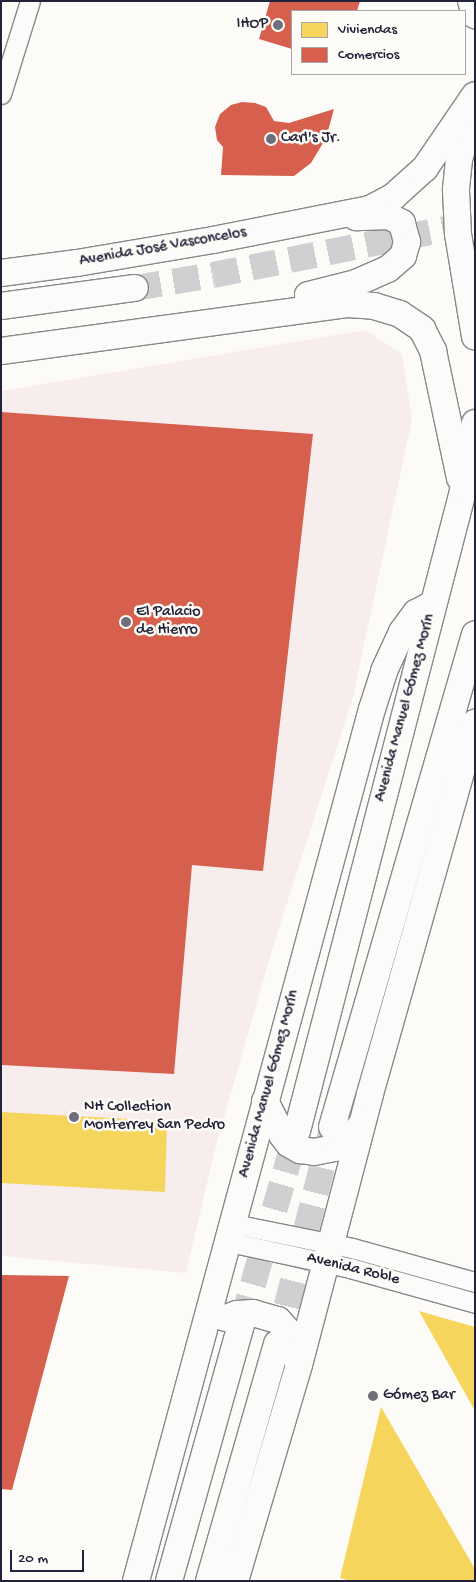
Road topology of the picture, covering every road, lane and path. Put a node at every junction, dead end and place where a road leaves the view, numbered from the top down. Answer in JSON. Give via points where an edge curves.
{"nodes":[{"id":1,"x":30,"y":1,"type":"edge"},
{"id":2,"x":471,"y":1,"type":"edge"},
{"id":3,"x":475,"y":15,"type":"edge"},
{"id":4,"x":1,"y":94,"type":"edge"},
{"id":5,"x":475,"y":95,"type":"edge"},
{"id":6,"x":475,"y":103,"type":"edge"},
{"id":7,"x":323,"y":219,"type":"junction"},
{"id":8,"x":1,"y":273,"type":"edge"},
{"id":9,"x":135,"y":288,"type":"tunnel mouth"},
{"id":10,"x":1,"y":306,"type":"edge"},
{"id":11,"x":212,"y":321,"type":"junction"},
{"id":12,"x":475,"y":336,"type":"edge"},
{"id":13,"x":1,"y":351,"type":"edge"},
{"id":14,"x":475,"y":423,"type":"edge"},
{"id":15,"x":463,"y":491,"type":"junction"},
{"id":16,"x":433,"y":604,"type":"junction"},
{"id":17,"x":475,"y":634,"type":"edge"},
{"id":18,"x":475,"y":723,"type":"edge"},
{"id":19,"x":265,"y":1101,"type":"junction"},
{"id":20,"x":361,"y":1125,"type":"junction"},
{"id":21,"x":332,"y":1127,"type":"tunnel mouth"},
{"id":22,"x":297,"y":1131,"type":"tunnel mouth"},
{"id":23,"x":232,"y":1233,"type":"junction"},
{"id":24,"x":328,"y":1254,"type":"junction"},
{"id":25,"x":475,"y":1282,"type":"edge"},
{"id":26,"x":475,"y":1303,"type":"edge"},
{"id":27,"x":242,"y":1322,"type":"tunnel mouth"},
{"id":28,"x":202,"y":1342,"type":"junction"},
{"id":29,"x":277,"y":1344,"type":"tunnel mouth"},
{"id":30,"x":299,"y":1365,"type":"junction"},
{"id":31,"x":136,"y":1581,"type":"edge"},
{"id":32,"x":168,"y":1581,"type":"edge"},
{"id":33,"x":209,"y":1581,"type":"edge"},
{"id":34,"x":235,"y":1581,"type":"edge"}],
"edges":[{"from":1,"to":4,"type":"street"},
{"from":2,"to":3,"type":"main road"},
{"from":5,"to":7,"type":"main road","via":[[425,168],[408,186],[370,208]]},
{"from":6,"to":12,"type":"main road","via":[[459,160],[456,190],[458,234]]},
{"from":7,"to":8,"type":"main road","name":"Avenida José Vasconcelos","via":[[106,258]]},
{"from":7,"to":11,"type":"main road","via":[[380,215],[397,219],[406,233],[403,256],[388,269],[356,283]]},
{"from":9,"to":10,"type":"main road","name":"Avenida José Vasconcelos"},
{"from":11,"to":13,"type":"main road"},
{"from":11,"to":15,"type":"main road","via":[[346,304],[374,306],[400,314],[422,329],[433,351]]},
{"from":14,"to":15,"type":"main road","name":"Avenida Manuel Gómez Morín"},
{"from":15,"to":16,"type":"main road","name":"Avenida Manuel Gómez Morín"},
{"from":16,"to":19,"type":"main road","name":"Avenida Manuel Gómez Morín","via":[[409,621],[384,672]]},
{"from":16,"to":22,"type":"main road","name":"Avenida Manuel Gómez Morín"},
{"from":17,"to":21,"type":"main road"},
{"from":18,"to":20,"type":"main road"},
{"from":19,"to":20,"type":"main road","via":[[282,1135],[300,1150],[314,1152],[335,1148]]},
{"from":19,"to":23,"type":"main road","name":"Avenida Manuel Gómez Morín"},
{"from":20,"to":24,"type":"main road"},
{"from":23,"to":24,"type":"street","name":"Avenida Roble"},
{"from":23,"to":28,"type":"main road","name":"Avenida Manuel Gómez Morín"},
{"from":24,"to":25,"type":"street","name":"Avenida Roble","via":[[352,1248]]},
{"from":24,"to":26,"type":"street","name":"Avenida Roble"},
{"from":24,"to":30,"type":"main road"},
{"from":27,"to":32,"type":"main road"},
{"from":28,"to":30,"type":"main road","via":[[227,1317],[253,1313],[268,1316],[278,1320],[286,1329]]},
{"from":28,"to":31,"type":"main road","name":"Avenida Manuel Gómez Morín"},
{"from":29,"to":33,"type":"main road"},
{"from":30,"to":34,"type":"main road"}]}
